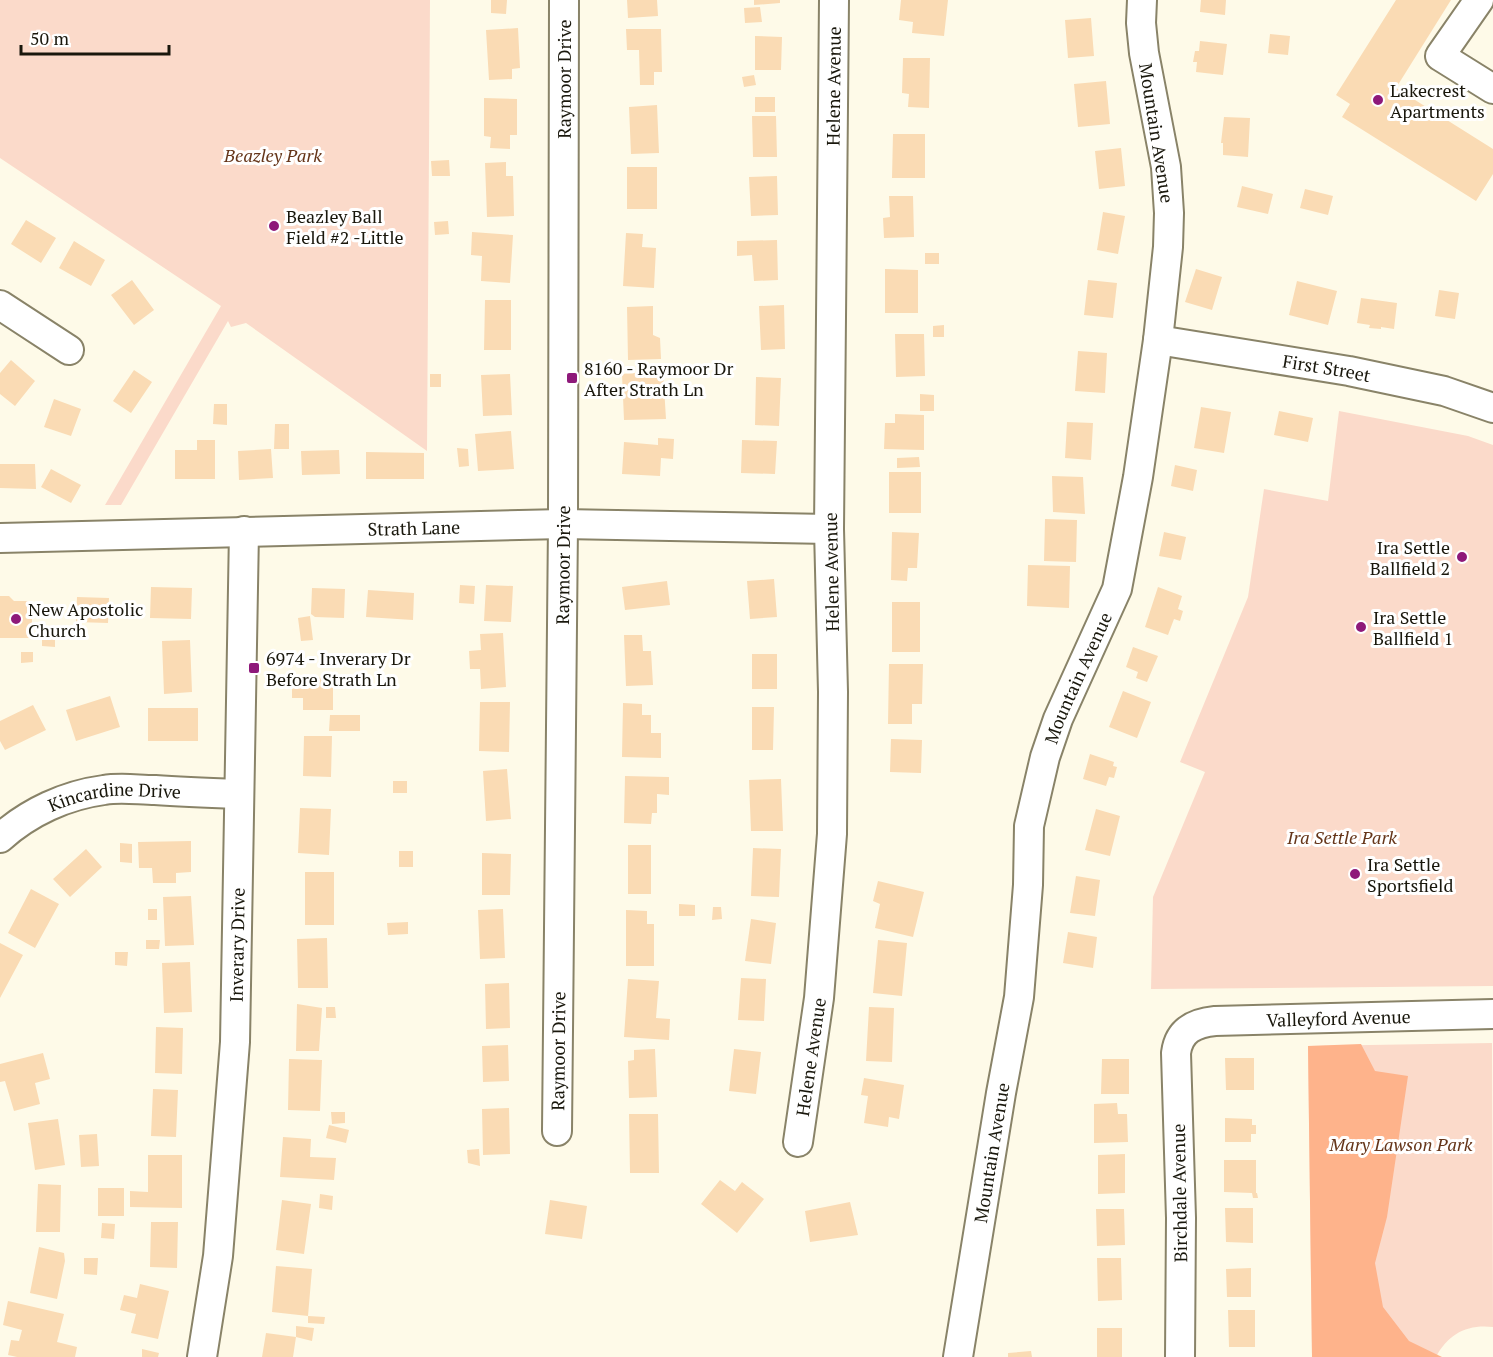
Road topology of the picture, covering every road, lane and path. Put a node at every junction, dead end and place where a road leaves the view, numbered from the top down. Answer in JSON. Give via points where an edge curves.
{"nodes":[{"id":1,"x":564,"y":0,"type":"edge"},
{"id":2,"x":834,"y":0,"type":"edge"},
{"id":3,"x":1142,"y":0,"type":"edge"},
{"id":4,"x":1479,"y":0,"type":"edge"},
{"id":5,"x":1493,"y":89,"type":"edge"},
{"id":6,"x":0,"y":305,"type":"edge"},
{"id":7,"x":1158,"y":340,"type":"junction"},
{"id":8,"x":69,"y":350,"type":"dead end"},
{"id":9,"x":1493,"y":408,"type":"edge"},
{"id":10,"x":563,"y":524,"type":"junction"},
{"id":11,"x":829,"y":529,"type":"junction"},
{"id":12,"x":244,"y":531,"type":"junction"},
{"id":13,"x":0,"y":538,"type":"edge"},
{"id":14,"x":239,"y":794,"type":"junction"},
{"id":15,"x":0,"y":838,"type":"edge"},
{"id":16,"x":1493,"y":1014,"type":"edge"},
{"id":17,"x":1186,"y":1031,"type":"joint"},
{"id":18,"x":556,"y":1131,"type":"dead end"},
{"id":19,"x":798,"y":1142,"type":"dead end"},
{"id":20,"x":202,"y":1357,"type":"edge"},
{"id":21,"x":958,"y":1357,"type":"edge"},
{"id":22,"x":1180,"y":1357,"type":"edge"}],
"edges":[{"from":1,"to":10,"type":"street","name":"Raymoor Drive"},
{"from":2,"to":11,"type":"street","name":"Helene Avenue"},
{"from":3,"to":7,"type":"street","name":"Mountain Avenue","via":[[1144,53],[1166,167],[1169,213]]},
{"from":4,"to":5,"type":"street","via":[[1440,56]]},
{"from":6,"to":8,"type":"street"},
{"from":7,"to":9,"type":"street","name":"First Street","via":[[1444,390]]},
{"from":7,"to":21,"type":"street","name":"Mountain Avenue","via":[[1117,589],[1058,719],[1029,826],[1019,997]]},
{"from":10,"to":11,"type":"street","name":"Strath Lane"},
{"from":10,"to":12,"type":"street","name":"Strath Lane"},
{"from":10,"to":18,"type":"street","name":"Raymoor Drive"},
{"from":11,"to":19,"type":"street","name":"Helene Avenue","via":[[832,834],[819,998]]},
{"from":12,"to":13,"type":"street","name":"Strath Lane"},
{"from":12,"to":14,"type":"street","name":"Inverary Drive"},
{"from":14,"to":15,"type":"street","name":"Kincardine Drive","via":[[105,789],[56,803]]},
{"from":14,"to":20,"type":"street","name":"Inverary Drive","via":[[235,1042],[218,1256]]},
{"from":16,"to":17,"type":"street","name":"Valleyford Avenue","via":[[1215,1021],[1196,1024]]},
{"from":17,"to":22,"type":"street","name":"Birchdale Avenue","via":[[1179,1039],[1176,1053]]}]}
